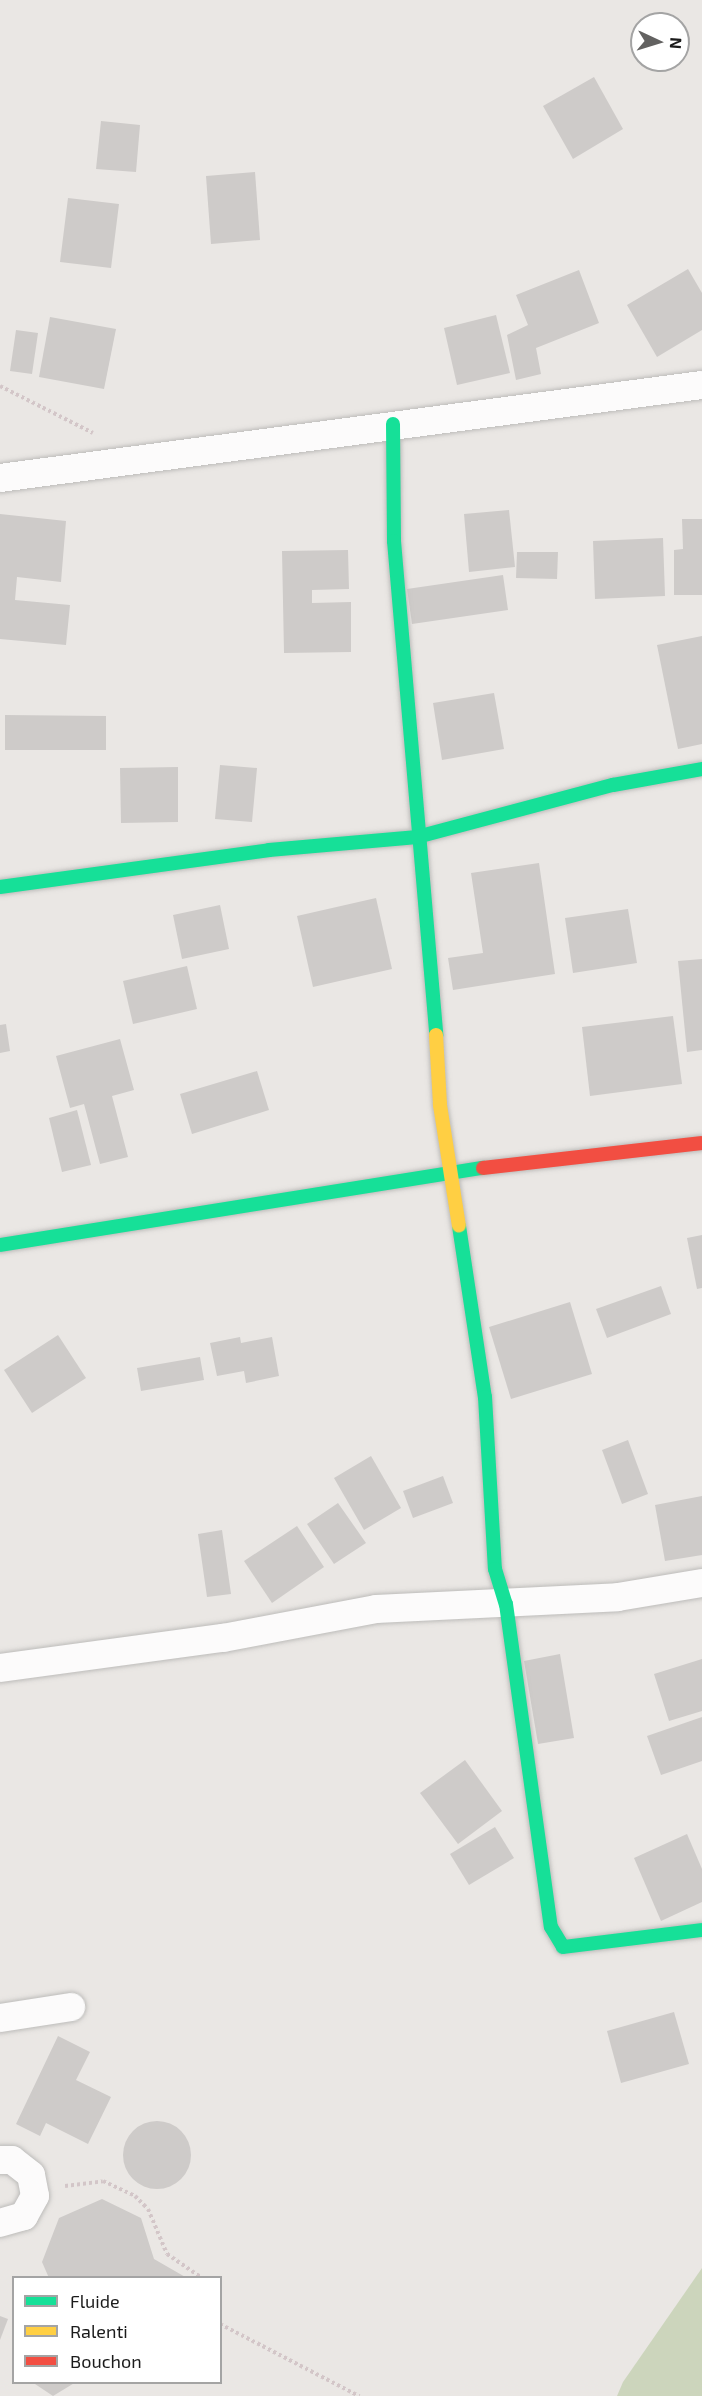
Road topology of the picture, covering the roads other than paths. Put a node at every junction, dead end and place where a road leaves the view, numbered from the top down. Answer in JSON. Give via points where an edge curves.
{"nodes":[{"id":1,"x":702,"y":385,"type":"edge"},
{"id":2,"x":393,"y":424,"type":"junction"},
{"id":3,"x":0,"y":478,"type":"edge"},
{"id":4,"x":702,"y":769,"type":"edge"},
{"id":5,"x":417,"y":837,"type":"junction"},
{"id":6,"x":0,"y":887,"type":"edge"},
{"id":7,"x":702,"y":1143,"type":"edge"},
{"id":8,"x":447,"y":1172,"type":"junction"},
{"id":9,"x":0,"y":1245,"type":"edge"},
{"id":10,"x":702,"y":1583,"type":"edge"},
{"id":11,"x":506,"y":1604,"type":"junction"},
{"id":12,"x":0,"y":1668,"type":"edge"},
{"id":13,"x":702,"y":1930,"type":"edge"},
{"id":14,"x":71,"y":2007,"type":"dead end"},
{"id":15,"x":0,"y":2018,"type":"edge"},
{"id":16,"x":0,"y":2160,"type":"edge"},
{"id":17,"x":0,"y":2223,"type":"edge"}],
"edges":[{"from":1,"to":2,"type":"street"},
{"from":2,"to":3,"type":"street"},
{"from":2,"to":5,"type":"street","via":[[394,541]]},
{"from":4,"to":5,"type":"street","via":[[613,785]]},
{"from":5,"to":6,"type":"street","via":[[269,850]]},
{"from":5,"to":8,"type":"street","via":[[431,945]]},
{"from":7,"to":8,"type":"street"},
{"from":8,"to":9,"type":"street","via":[[216,1214]]},
{"from":8,"to":11,"type":"street","via":[[485,1398],[495,1569]]},
{"from":10,"to":11,"type":"street","via":[[618,1597]]},
{"from":11,"to":12,"type":"street","via":[[376,1609],[223,1638]]},
{"from":11,"to":13,"type":"street","via":[[555,1939],[563,1947]]},
{"from":14,"to":15,"type":"street"},
{"from":16,"to":17,"type":"street","via":[[12,2160],[31,2175],[35,2196],[24,2216]]}]}
